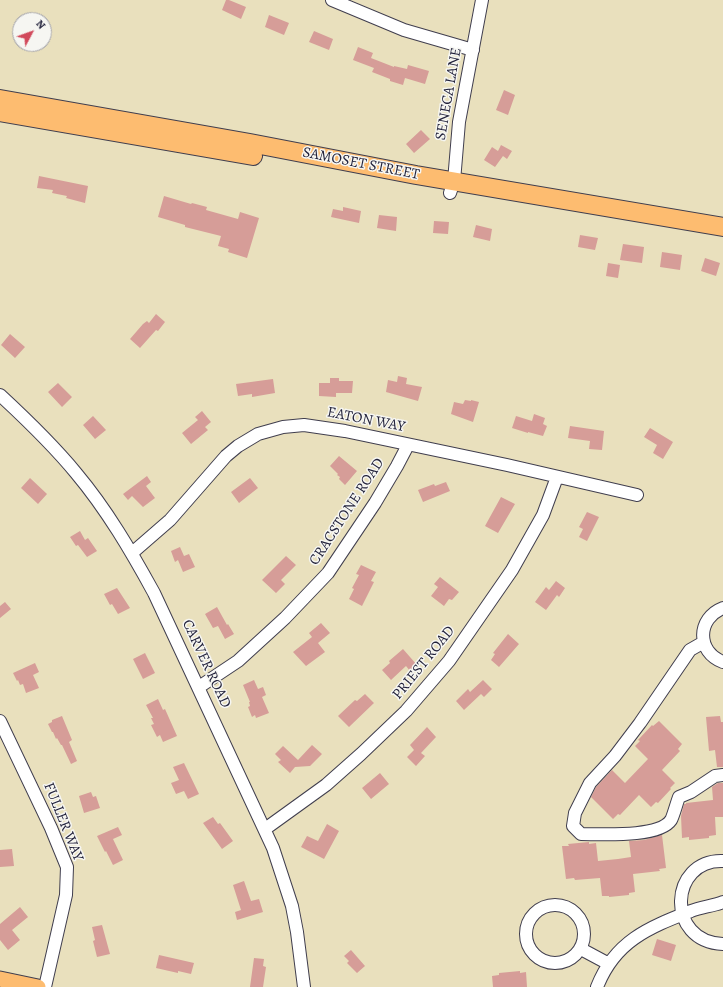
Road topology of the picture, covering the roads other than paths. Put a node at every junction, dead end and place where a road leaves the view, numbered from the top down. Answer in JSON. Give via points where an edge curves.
{"nodes":[{"id":1,"x":332,"y":0,"type":"edge"},
{"id":2,"x":482,"y":0,"type":"edge"},
{"id":3,"x":473,"y":50,"type":"junction"},
{"id":4,"x":0,"y":99,"type":"edge"},
{"id":5,"x":0,"y":112,"type":"edge"},
{"id":6,"x":452,"y":187,"type":"junction"},
{"id":7,"x":723,"y":227,"type":"edge"},
{"id":8,"x":723,"y":239,"type":"edge"},
{"id":9,"x":0,"y":395,"type":"edge"},
{"id":10,"x":408,"y":444,"type":"junction"},
{"id":11,"x":557,"y":477,"type":"junction"},
{"id":12,"x":637,"y":495,"type":"dead end"},
{"id":13,"x":132,"y":553,"type":"junction"},
{"id":14,"x":723,"y":608,"type":"edge"},
{"id":15,"x":704,"y":642,"type":"junction"},
{"id":16,"x":723,"y":662,"type":"edge"},
{"id":17,"x":199,"y":687,"type":"junction"},
{"id":18,"x":0,"y":721,"type":"edge"},
{"id":19,"x":723,"y":775,"type":"edge"},
{"id":20,"x":266,"y":829,"type":"junction"},
{"id":21,"x":723,"y":862,"type":"edge"},
{"id":22,"x":723,"y":902,"type":"edge"},
{"id":23,"x":682,"y":915,"type":"junction"},
{"id":24,"x":723,"y":944,"type":"edge"},
{"id":25,"x":580,"y":949,"type":"junction"},
{"id":26,"x":609,"y":964,"type":"junction"},
{"id":27,"x":0,"y":979,"type":"edge"},
{"id":28,"x":38,"y":987,"type":"edge"},
{"id":29,"x":45,"y":987,"type":"edge"},
{"id":30,"x":304,"y":987,"type":"edge"},
{"id":31,"x":596,"y":987,"type":"edge"}],
"edges":[{"from":1,"to":3,"type":"street","via":[[404,30]]},
{"from":2,"to":3,"type":"street","name":"SENECA LANE"},
{"from":3,"to":6,"type":"street","name":"SENECA LANE","via":[[459,122]]},
{"from":4,"to":6,"type":"highway","name":"SAMOSET STREET","via":[[250,143]]},
{"from":5,"to":6,"type":"highway","name":"SAMOSET STREET","via":[[262,158]]},
{"from":6,"to":7,"type":"highway","name":"SAMOSET STREET"},
{"from":6,"to":8,"type":"highway","name":"SAMOSET STREET"},
{"from":9,"to":13,"type":"street","name":"CARVER ROAD","via":[[36,429],[77,474]]},
{"from":10,"to":11,"type":"street","name":"EATON WAY"},
{"from":10,"to":13,"type":"street","name":"EATON WAY","via":[[304,425],[283,427],[258,434],[226,456],[170,520]]},
{"from":10,"to":17,"type":"street","name":"CRACSTONE ROAD","via":[[375,503],[328,573],[285,618],[238,661]]},
{"from":11,"to":12,"type":"street","name":"EATON WAY"},
{"from":11,"to":20,"type":"street","name":"PRIEST ROAD","via":[[543,515],[512,570],[449,661],[406,711],[361,754],[326,785]]},
{"from":13,"to":17,"type":"street","name":"CARVER ROAD"},
{"from":14,"to":15,"type":"street","via":[[713,614],[705,624]]},
{"from":15,"to":16,"type":"street","via":[[708,652]]},
{"from":15,"to":19,"type":"street","via":[[690,650],[640,724],[590,783],[575,813],[573,826],[581,834],[626,834],[659,829],[671,820],[679,797],[715,776]]},
{"from":17,"to":20,"type":"street","name":"CARVER ROAD"},
{"from":18,"to":29,"type":"street","name":"FULLER WAY","via":[[67,867],[66,895]]},
{"from":20,"to":30,"type":"street","name":"CARVER ROAD","via":[[292,906]]},
{"from":21,"to":23,"type":"street","via":[[702,866],[688,879],[681,896]]},
{"from":22,"to":23,"type":"street"},
{"from":23,"to":24,"type":"street","via":[[698,937]]},
{"from":23,"to":26,"type":"street","via":[[641,933],[621,949]]},
{"from":25,"to":25,"type":"street","via":[[571,959],[557,964],[537,957],[526,939],[531,918],[545,907],[557,905],[568,908],[578,916],[583,926],[584,938]]},
{"from":25,"to":26,"type":"street"},
{"from":26,"to":31,"type":"street"},
{"from":27,"to":28,"type":"main road"}]}
